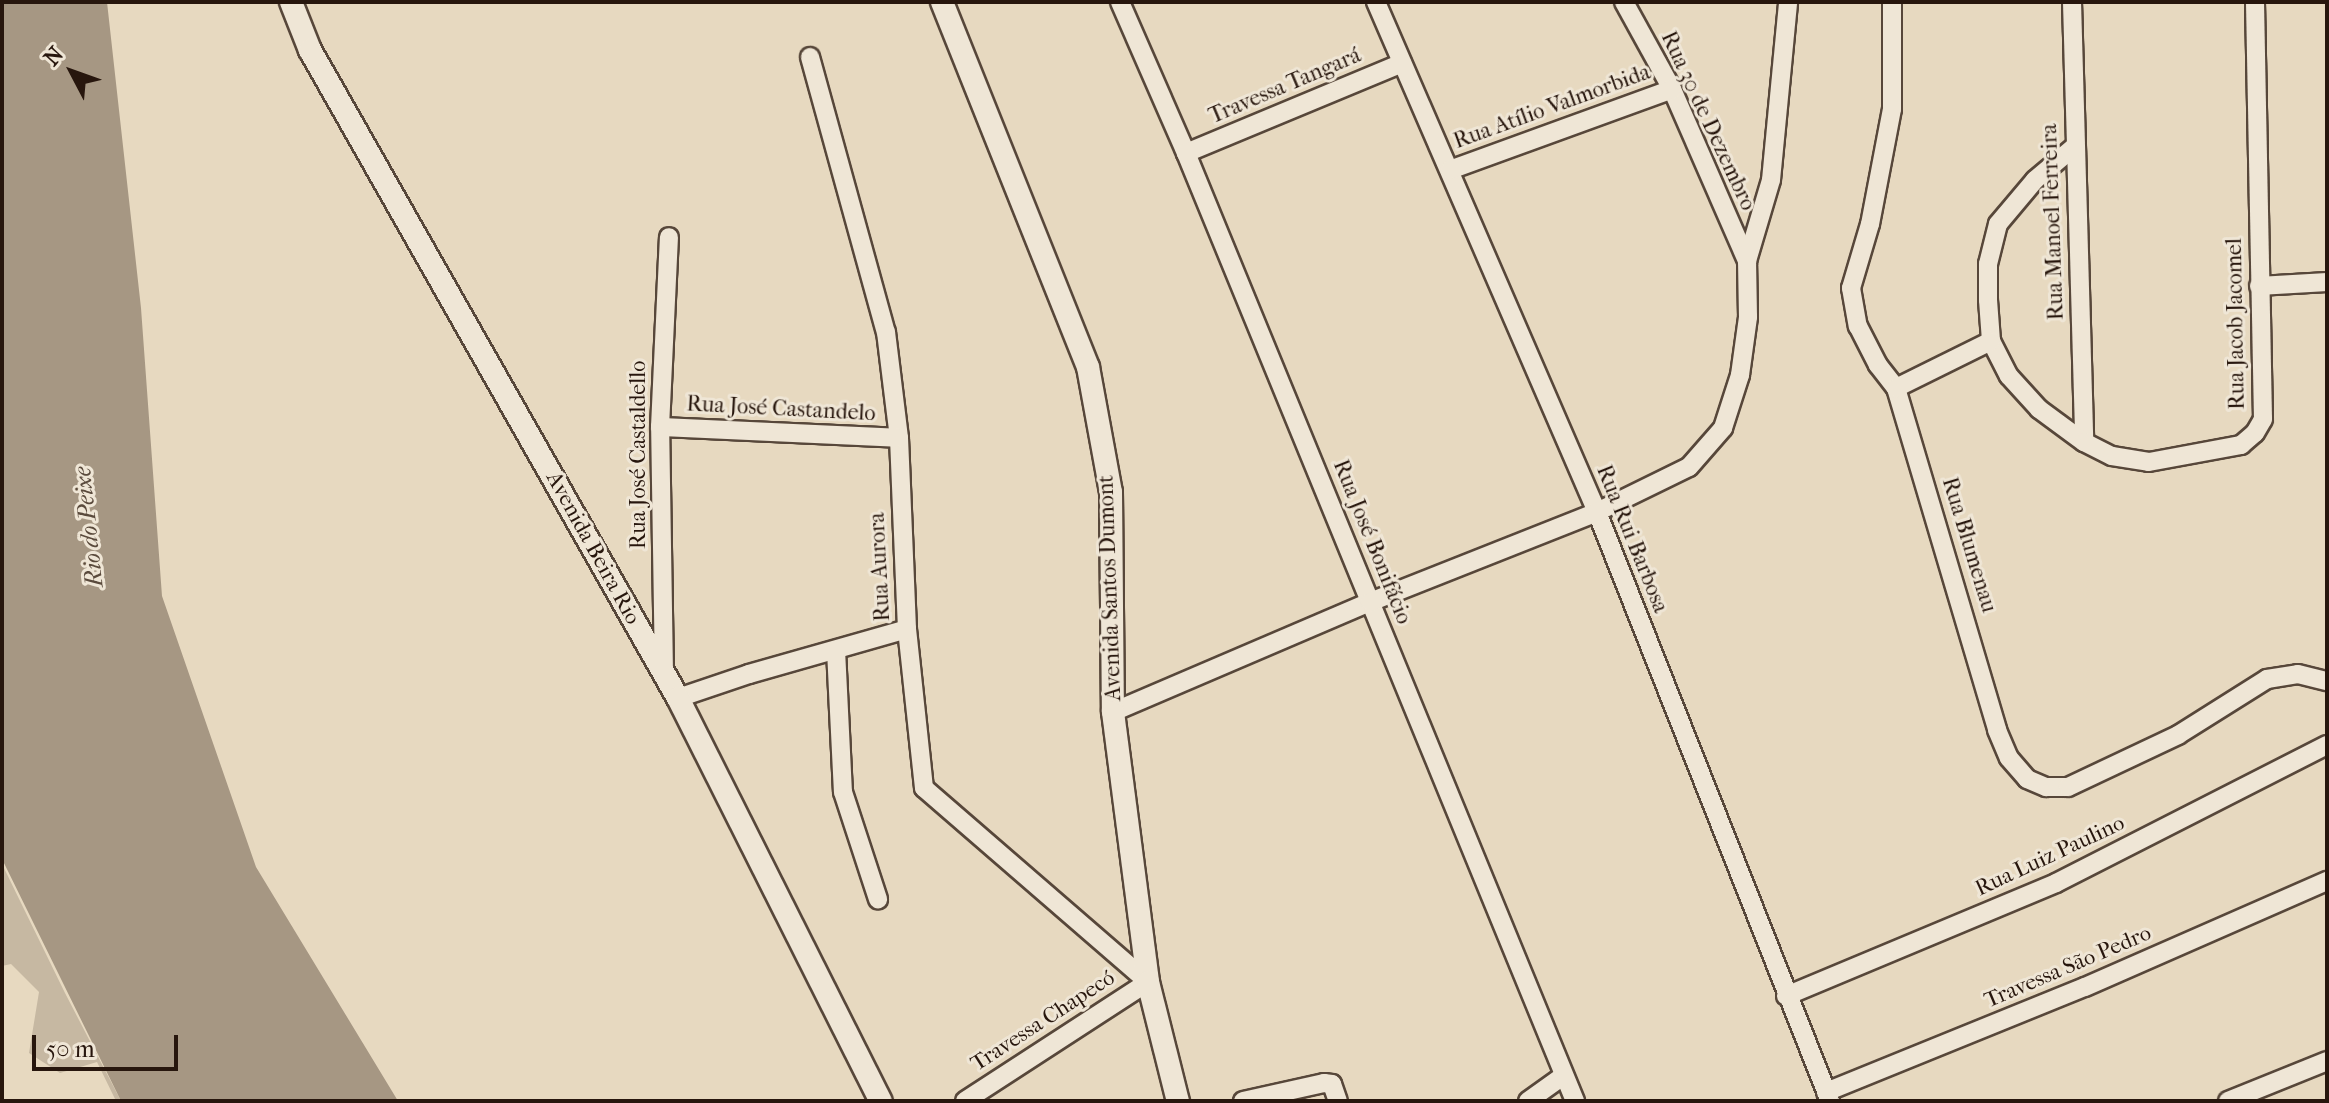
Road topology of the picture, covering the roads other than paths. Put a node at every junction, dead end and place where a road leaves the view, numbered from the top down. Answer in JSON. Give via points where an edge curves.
{"nodes":[{"id":1,"x":291,"y":2,"type":"edge"},
{"id":2,"x":942,"y":2,"type":"edge"},
{"id":3,"x":1120,"y":2,"type":"edge"},
{"id":4,"x":1376,"y":2,"type":"edge"},
{"id":5,"x":1624,"y":2,"type":"edge"},
{"id":6,"x":1788,"y":2,"type":"edge"},
{"id":7,"x":1892,"y":2,"type":"edge"},
{"id":8,"x":2072,"y":2,"type":"edge"},
{"id":9,"x":2255,"y":2,"type":"edge"},
{"id":10,"x":810,"y":57,"type":"dead end"},
{"id":11,"x":1402,"y":63,"type":"junction"},
{"id":12,"x":1672,"y":89,"type":"junction"},
{"id":13,"x":2074,"y":147,"type":"junction"},
{"id":14,"x":1186,"y":153,"type":"junction"},
{"id":15,"x":1450,"y":170,"type":"junction"},
{"id":16,"x":669,"y":237,"type":"dead end"},
{"id":17,"x":1747,"y":261,"type":"junction"},
{"id":18,"x":2327,"y":282,"type":"edge"},
{"id":19,"x":2259,"y":286,"type":"junction"},
{"id":20,"x":1991,"y":341,"type":"junction"},
{"id":21,"x":1896,"y":388,"type":"junction"},
{"id":22,"x":660,"y":427,"type":"junction"},
{"id":23,"x":899,"y":438,"type":"junction"},
{"id":24,"x":2084,"y":442,"type":"junction"},
{"id":25,"x":1597,"y":512,"type":"junction"},
{"id":26,"x":1370,"y":602,"type":"junction"},
{"id":27,"x":907,"y":629,"type":"junction"},
{"id":28,"x":836,"y":650,"type":"junction"},
{"id":29,"x":664,"y":674,"type":"junction"},
{"id":30,"x":2327,"y":681,"type":"edge"},
{"id":31,"x":678,"y":698,"type":"junction"},
{"id":32,"x":1113,"y":712,"type":"junction"},
{"id":33,"x":2327,"y":745,"type":"edge"},
{"id":34,"x":2327,"y":881,"type":"edge"},
{"id":35,"x":878,"y":899,"type":"dead end"},
{"id":36,"x":1148,"y":982,"type":"junction"},
{"id":37,"x":1786,"y":996,"type":"junction"},
{"id":38,"x":2327,"y":1061,"type":"edge"},
{"id":39,"x":1563,"y":1076,"type":"junction"},
{"id":40,"x":1828,"y":1097,"type":"edge"},
{"id":41,"x":881,"y":1101,"type":"edge"},
{"id":42,"x":965,"y":1101,"type":"edge"},
{"id":43,"x":1178,"y":1101,"type":"edge"},
{"id":44,"x":1243,"y":1101,"type":"edge"},
{"id":45,"x":1338,"y":1101,"type":"edge"},
{"id":46,"x":1528,"y":1101,"type":"edge"},
{"id":47,"x":1575,"y":1101,"type":"edge"},
{"id":48,"x":2228,"y":1101,"type":"edge"}],
"edges":[{"from":1,"to":29,"type":"street","name":"Avenida Beira Rio","via":[[310,50]]},
{"from":2,"to":32,"type":"street","name":"Avenida Santos Dumont","via":[[1088,367],[1111,492]]},
{"from":3,"to":14,"type":"street","name":"Rua José Bonifácio"},
{"from":4,"to":11,"type":"street","name":"Rua Rui Barbosa"},
{"from":5,"to":12,"type":"street","name":"Rua 30 de Dezembro"},
{"from":6,"to":17,"type":"street","via":[[1771,180]]},
{"from":7,"to":21,"type":"street","name":"Rua Blumenau","via":[[1892,109],[1870,224],[1851,288],[1858,326]]},
{"from":8,"to":13,"type":"street","name":"Rua Manoel Ferreira"},
{"from":9,"to":19,"type":"street","name":"Rua Jacob Jacomel"},
{"from":10,"to":23,"type":"street","name":"Rua Aurora","via":[[886,332]]},
{"from":11,"to":14,"type":"street","name":"Travessa Tangará"},
{"from":11,"to":15,"type":"street","name":"Rua Rui Barbosa"},
{"from":12,"to":15,"type":"street","name":"Rua Atílio Valmorbida"},
{"from":12,"to":17,"type":"street","name":"Rua 30 de Dezembro"},
{"from":13,"to":20,"type":"street","name":"Rua Jacob Jacomel","via":[[2035,180],[1998,224],[1988,264]]},
{"from":13,"to":24,"type":"street","name":"Rua Manoel Ferreira"},
{"from":14,"to":26,"type":"street","name":"Rua José Bonifácio"},
{"from":15,"to":25,"type":"street","name":"Rua Rui Barbosa"},
{"from":16,"to":22,"type":"street","name":"Rua José Castaldello"},
{"from":17,"to":25,"type":"street","via":[[1748,317],[1740,375],[1723,428],[1689,467]]},
{"from":18,"to":19,"type":"street"},
{"from":19,"to":24,"type":"street","name":"Rua Jacob Jacomel","via":[[2263,419],[2248,439],[2241,445],[2149,462],[2112,456]]},
{"from":20,"to":21,"type":"street"},
{"from":20,"to":24,"type":"street","name":"Rua Jacob Jacomel","via":[[2009,376],[2039,409]]},
{"from":21,"to":30,"type":"street","name":"Rua Blumenau","via":[[1997,730],[2009,758],[2027,779],[2046,787],[2068,787],[2178,735],[2267,679],[2298,674]]},
{"from":22,"to":23,"type":"street","name":"Rua José Castandelo"},
{"from":22,"to":29,"type":"street","name":"Rua José Castaldello"},
{"from":23,"to":27,"type":"street","name":"Rua Aurora"},
{"from":25,"to":26,"type":"street"},
{"from":25,"to":37,"type":"street","name":"Rua Rui Barbosa"},
{"from":26,"to":32,"type":"street"},
{"from":26,"to":39,"type":"street","name":"Rua José Bonifácio"},
{"from":27,"to":28,"type":"street"},
{"from":27,"to":36,"type":"street","name":"Rua Aurora","via":[[924,788]]},
{"from":28,"to":31,"type":"street"},
{"from":28,"to":35,"type":"street","via":[[843,792]]},
{"from":29,"to":31,"type":"street","name":"Avenida Beira Rio"},
{"from":31,"to":41,"type":"street","name":"Avenida Beira Rio"},
{"from":32,"to":36,"type":"street","name":"Avenida Santos Dumont"},
{"from":33,"to":37,"type":"street","name":"Rua Luiz Paulino","via":[[2056,883]]},
{"from":34,"to":40,"type":"street","name":"Travessa São Pedro"},
{"from":36,"to":42,"type":"street","name":"Travessa Chapecó"},
{"from":36,"to":43,"type":"street","name":"Avenida Santos Dumont"},
{"from":37,"to":40,"type":"street","name":"Rua Rui Barbosa"},
{"from":38,"to":48,"type":"street"},
{"from":39,"to":46,"type":"street"},
{"from":39,"to":47,"type":"street","name":"Rua José Bonifácio"},
{"from":44,"to":45,"type":"street","via":[[1324,1083],[1332,1084]]}]}
